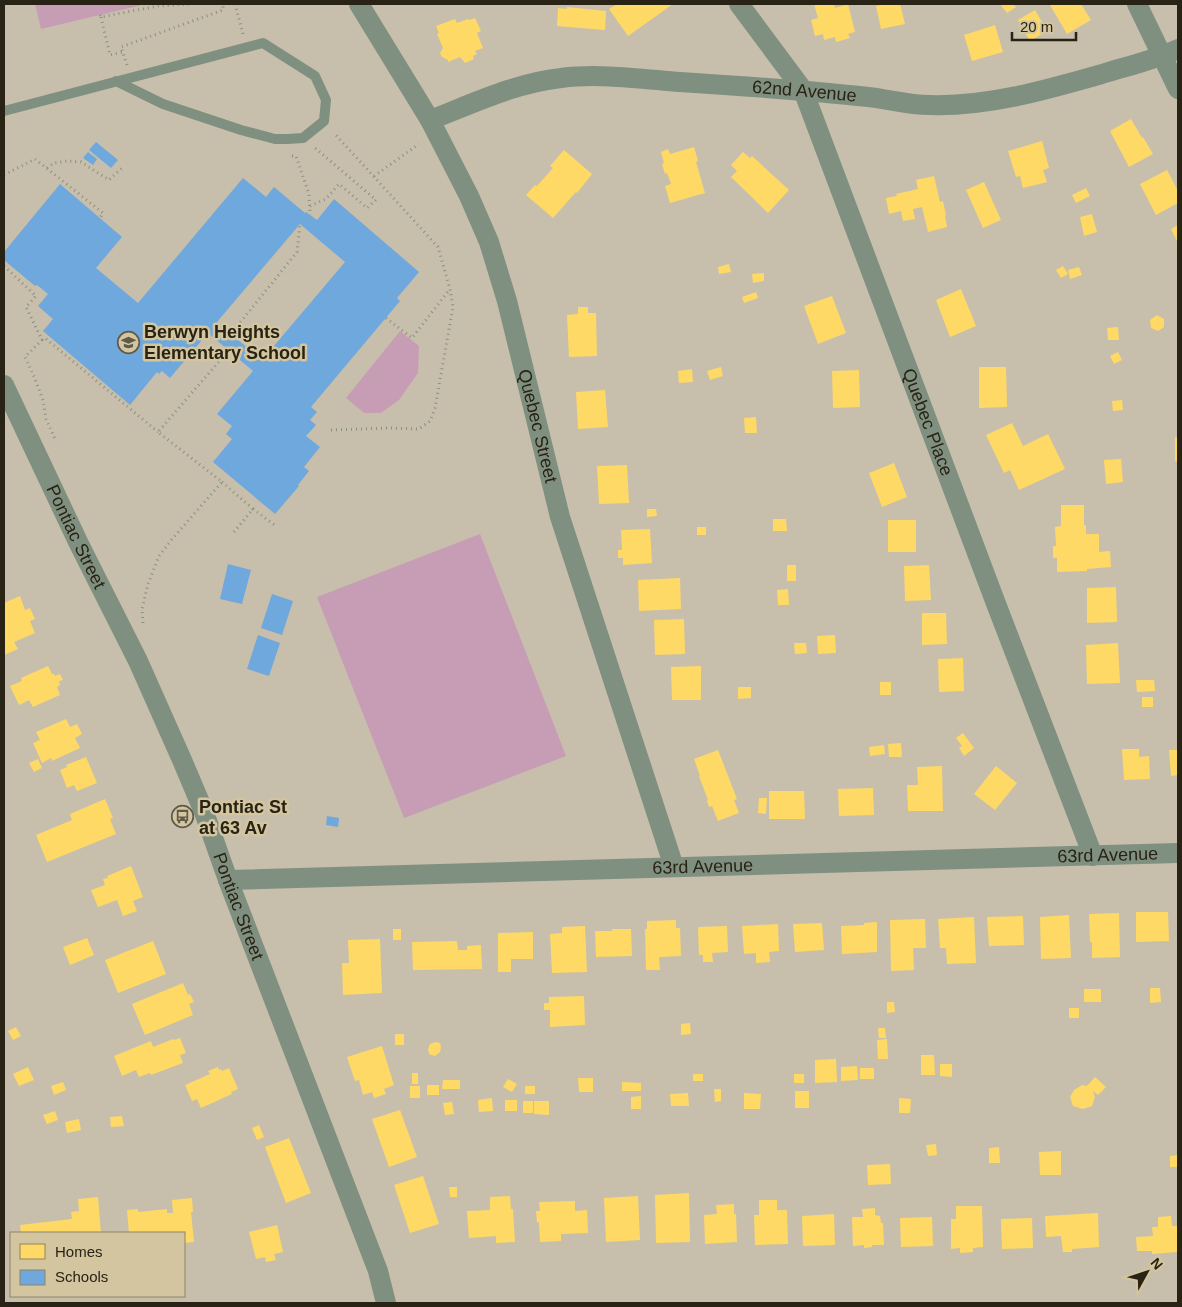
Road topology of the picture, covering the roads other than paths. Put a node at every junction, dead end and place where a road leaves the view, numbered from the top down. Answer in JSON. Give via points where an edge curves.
{"nodes":[{"id":1,"x":359,"y":4,"type":"edge"},
{"id":2,"x":739,"y":4,"type":"edge"},
{"id":3,"x":1137,"y":4,"type":"edge"},
{"id":4,"x":1170,"y":52,"type":"edge"},
{"id":5,"x":116,"y":81,"type":"junction"},
{"id":6,"x":1178,"y":89,"type":"edge"},
{"id":7,"x":804,"y":90,"type":"junction"},
{"id":8,"x":4,"y":111,"type":"edge"},
{"id":9,"x":430,"y":120,"type":"junction"},
{"id":10,"x":4,"y":385,"type":"edge"},
{"id":11,"x":1178,"y":853,"type":"edge"},
{"id":12,"x":1093,"y":856,"type":"junction"},
{"id":13,"x":674,"y":867,"type":"junction"},
{"id":14,"x":228,"y":880,"type":"junction"},
{"id":15,"x":386,"y":1303,"type":"edge"}],
"edges":[{"from":1,"to":9,"type":"street","name":"Quebec Street"},
{"from":2,"to":7,"type":"street","name":"Quebec Place"},
{"from":3,"to":4,"type":"street"},
{"from":4,"to":6,"type":"street"},
{"from":4,"to":7,"type":"street","name":"62nd Avenue","via":[[1064,84],[988,102],[926,105]]},
{"from":5,"to":5,"type":"lane","via":[[263,42],[314,76],[326,100],[324,122],[303,138],[275,139],[163,104]]},
{"from":5,"to":8,"type":"lane"},
{"from":7,"to":9,"type":"street","name":"62nd Avenue","via":[[589,76],[561,78],[500,93]]},
{"from":7,"to":12,"type":"street","name":"Quebec Place"},
{"from":9,"to":13,"type":"street","name":"Quebec Street","via":[[489,242],[507,301],[560,517]]},
{"from":10,"to":14,"type":"street","name":"Pontiac Street","via":[[142,670],[204,812]]},
{"from":11,"to":12,"type":"street","name":"63rd Avenue"},
{"from":12,"to":13,"type":"street","name":"63rd Avenue"},
{"from":13,"to":14,"type":"street","name":"63rd Avenue"},
{"from":14,"to":15,"type":"street","name":"Pontiac Street","via":[[378,1271]]}]}
